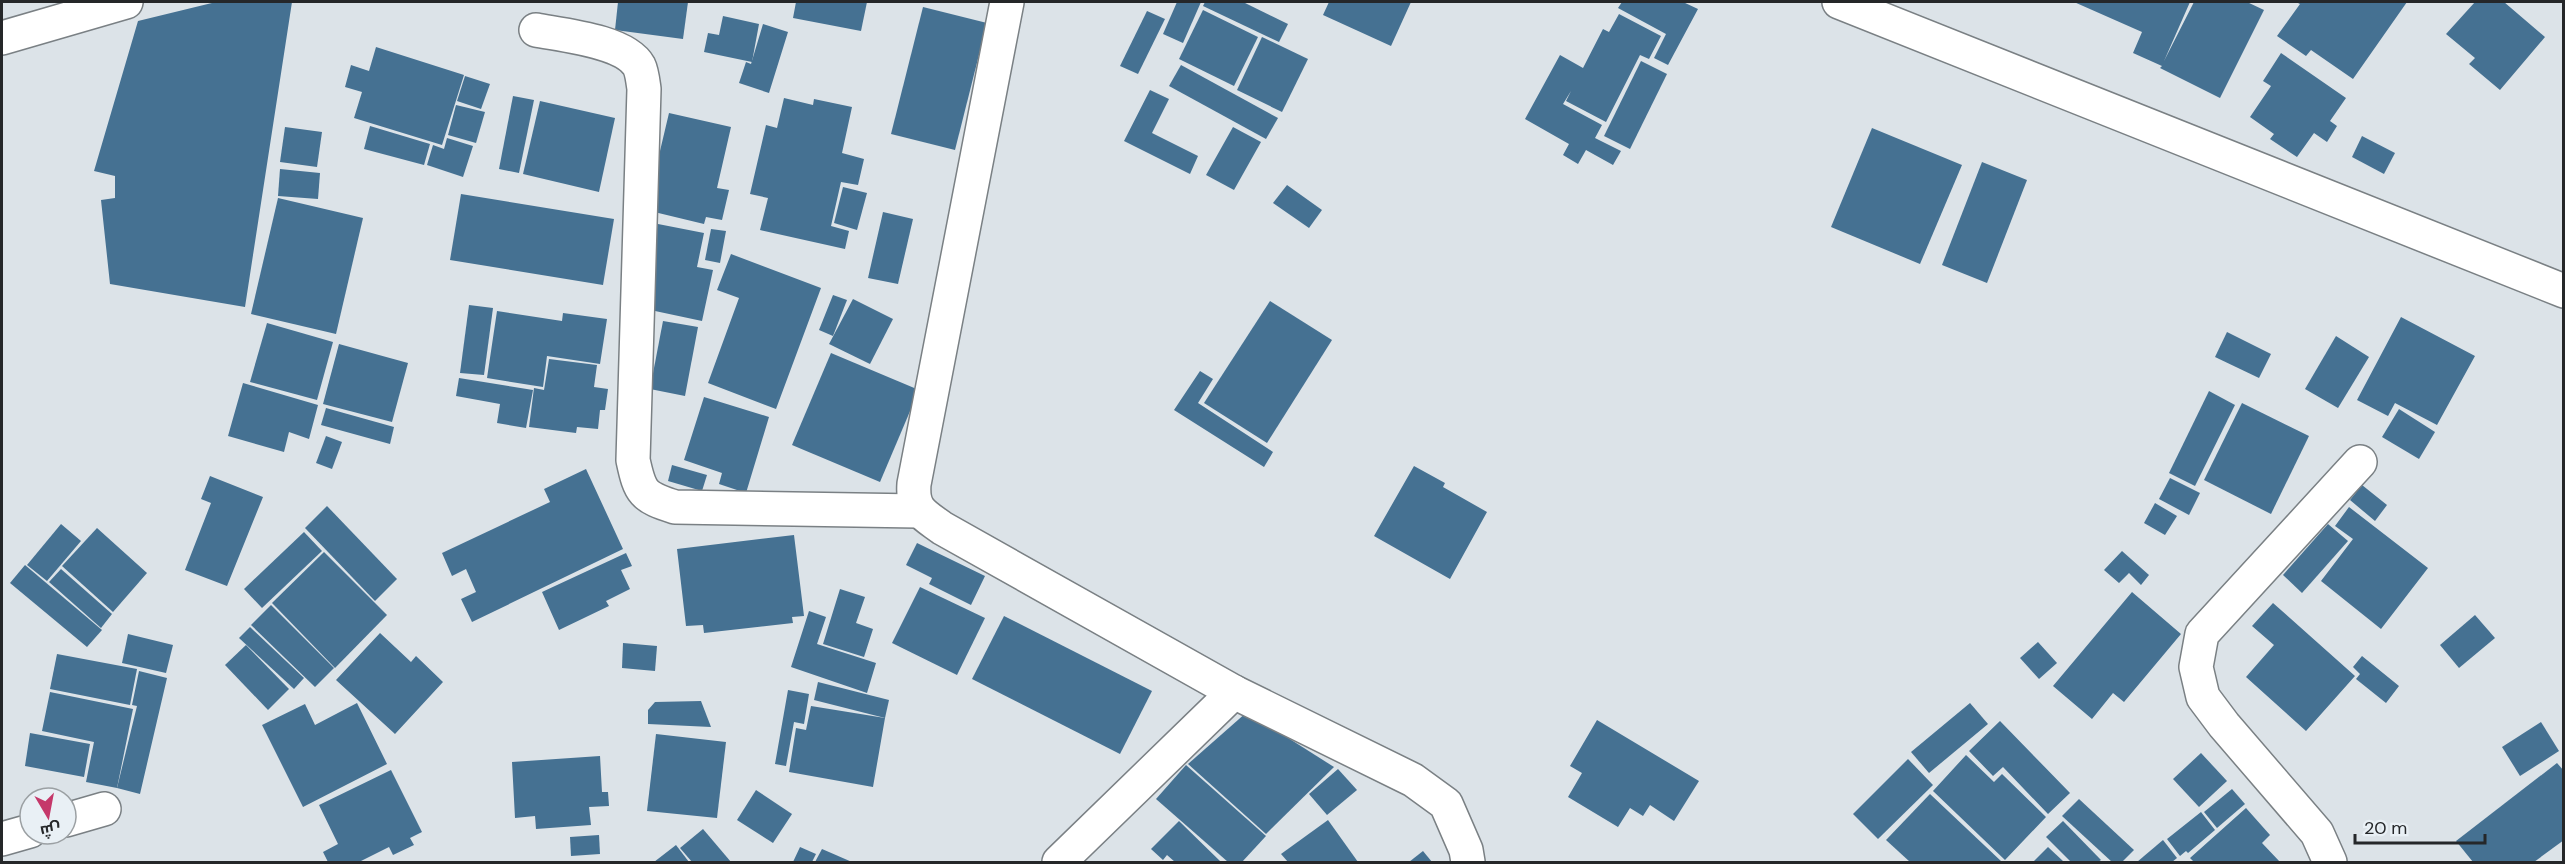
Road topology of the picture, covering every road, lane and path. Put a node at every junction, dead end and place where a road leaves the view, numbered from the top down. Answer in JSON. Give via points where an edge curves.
{"nodes":[{"id":1,"x":126,"y":2,"type":"edge"},
{"id":2,"x":1007,"y":2,"type":"edge"},
{"id":3,"x":1839,"y":2,"type":"edge"},
{"id":4,"x":536,"y":30,"type":"dead end"},
{"id":5,"x":2,"y":38,"type":"edge"},
{"id":6,"x":2564,"y":291,"type":"edge"},
{"id":7,"x":2360,"y":462,"type":"dead end"},
{"id":8,"x":918,"y":511,"type":"junction"},
{"id":9,"x":1234,"y":692,"type":"junction"},
{"id":10,"x":104,"y":809,"type":"dead end"},
{"id":11,"x":78,"y":817,"type":"edge"},
{"id":12,"x":18,"y":834,"type":"edge"},
{"id":13,"x":2,"y":839,"type":"edge"},
{"id":14,"x":1059,"y":862,"type":"edge"},
{"id":15,"x":1468,"y":862,"type":"edge"},
{"id":16,"x":2330,"y":862,"type":"edge"}],
"edges":[{"from":1,"to":5,"type":"street"},
{"from":2,"to":8,"type":"street","via":[[914,484],[913,498]]},
{"from":3,"to":6,"type":"street"},
{"from":4,"to":8,"type":"street","via":[[605,44],[639,66],[644,89],[633,460],[637,480],[650,499],[675,507]]},
{"from":7,"to":16,"type":"street","via":[[2202,634],[2196,667],[2204,697],[2318,833]]},
{"from":8,"to":9,"type":"street"},
{"from":9,"to":14,"type":"street"},
{"from":9,"to":15,"type":"street","via":[[1430,792],[1446,804]]},
{"from":10,"to":11,"type":"street"},
{"from":12,"to":13,"type":"street"}]}
